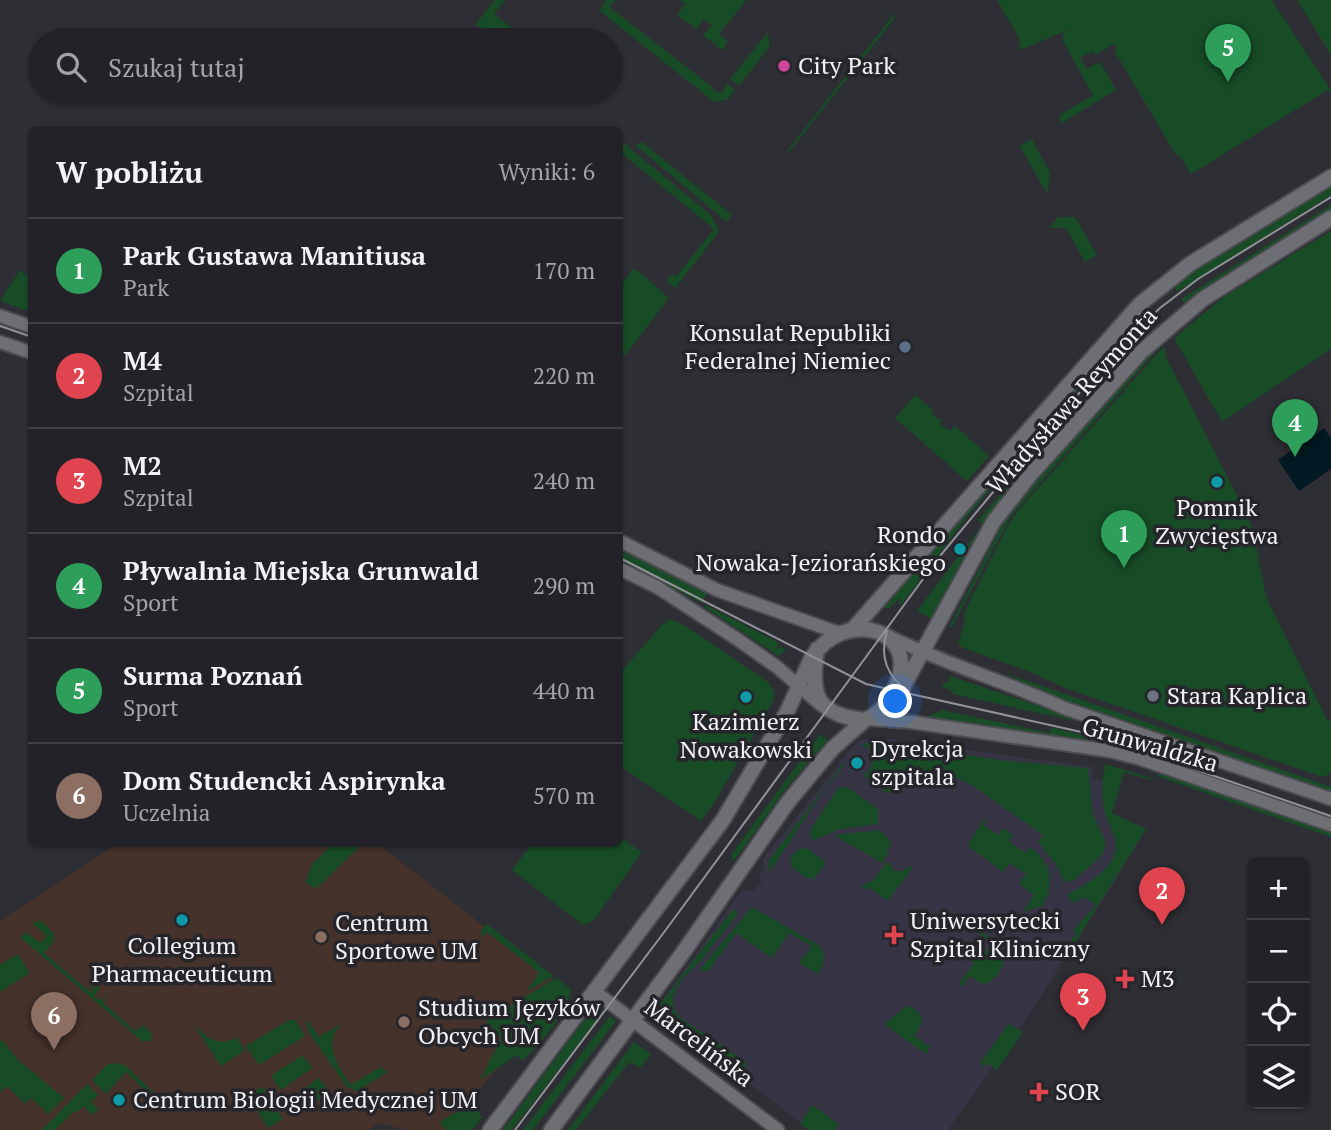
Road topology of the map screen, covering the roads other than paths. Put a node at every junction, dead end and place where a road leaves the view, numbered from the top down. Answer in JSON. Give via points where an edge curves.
{"nodes":[{"id":1,"x":1331,"y":177,"type":"edge"},
{"id":2,"x":1331,"y":218,"type":"edge"},
{"id":3,"x":0,"y":316,"type":"edge"},
{"id":4,"x":28,"y":326,"type":"edge"},
{"id":5,"x":0,"y":342,"type":"edge"},
{"id":6,"x":28,"y":352,"type":"edge"},
{"id":7,"x":623,"y":543,"type":"edge"},
{"id":8,"x":623,"y":570,"type":"edge"},
{"id":9,"x":853,"y":629,"type":"junction"},
{"id":10,"x":839,"y":633,"type":"junction"},
{"id":11,"x":886,"y":635,"type":"junction"},
{"id":12,"x":817,"y":649,"type":"junction"},
{"id":13,"x":923,"y":654,"type":"junction"},
{"id":14,"x":799,"y":685,"type":"junction"},
{"id":15,"x":885,"y":707,"type":"junction"},
{"id":16,"x":828,"y":710,"type":"junction"},
{"id":17,"x":866,"y":720,"type":"junction"},
{"id":18,"x":1331,"y":799,"type":"edge"},
{"id":19,"x":1331,"y":825,"type":"edge"},
{"id":20,"x":594,"y":991,"type":"junction"},
{"id":21,"x":635,"y":1020,"type":"junction"},
{"id":22,"x":490,"y":1130,"type":"edge"},
{"id":23,"x":551,"y":1130,"type":"edge"},
{"id":24,"x":778,"y":1130,"type":"edge"}],
"edges":[{"from":1,"to":9,"type":"main road","name":"Władysława Reymonta","via":[[1190,264],[1139,304]]},
{"from":2,"to":13,"type":"main road","name":"Władysława Reymonta","via":[[1203,299],[1142,352],[994,521]]},
{"from":3,"to":4,"type":"street"},
{"from":5,"to":6,"type":"street"},
{"from":7,"to":10,"type":"street","via":[[717,590]]},
{"from":8,"to":14,"type":"street","via":[[657,587]]},
{"from":9,"to":10,"type":"main road"},
{"from":9,"to":11,"type":"main road"},
{"from":10,"to":12,"type":"main road"},
{"from":11,"to":13,"type":"street","name":"Grunwaldzka"},
{"from":11,"to":15,"type":"main road","via":[[903,670]]},
{"from":12,"to":14,"type":"main road"},
{"from":12,"to":16,"type":"main road","via":[[814,683]]},
{"from":13,"to":15,"type":"main road","name":"Władysława Reymonta","via":[[907,683]]},
{"from":13,"to":18,"type":"street","name":"Grunwaldzka","via":[[1064,708]]},
{"from":14,"to":16,"type":"street"},
{"from":14,"to":20,"type":"main road","via":[[723,820]]},
{"from":15,"to":17,"type":"main road"},
{"from":16,"to":17,"type":"main road"},
{"from":17,"to":19,"type":"street","name":"Grunwaldzka","via":[[911,722],[1110,751]]},
{"from":17,"to":21,"type":"main road","via":[[833,748],[788,802]]},
{"from":20,"to":21,"type":"street","name":"Marcelińska"},
{"from":20,"to":22,"type":"main road"},
{"from":21,"to":23,"type":"main road"},
{"from":21,"to":24,"type":"street","name":"Marcelińska"}]}
